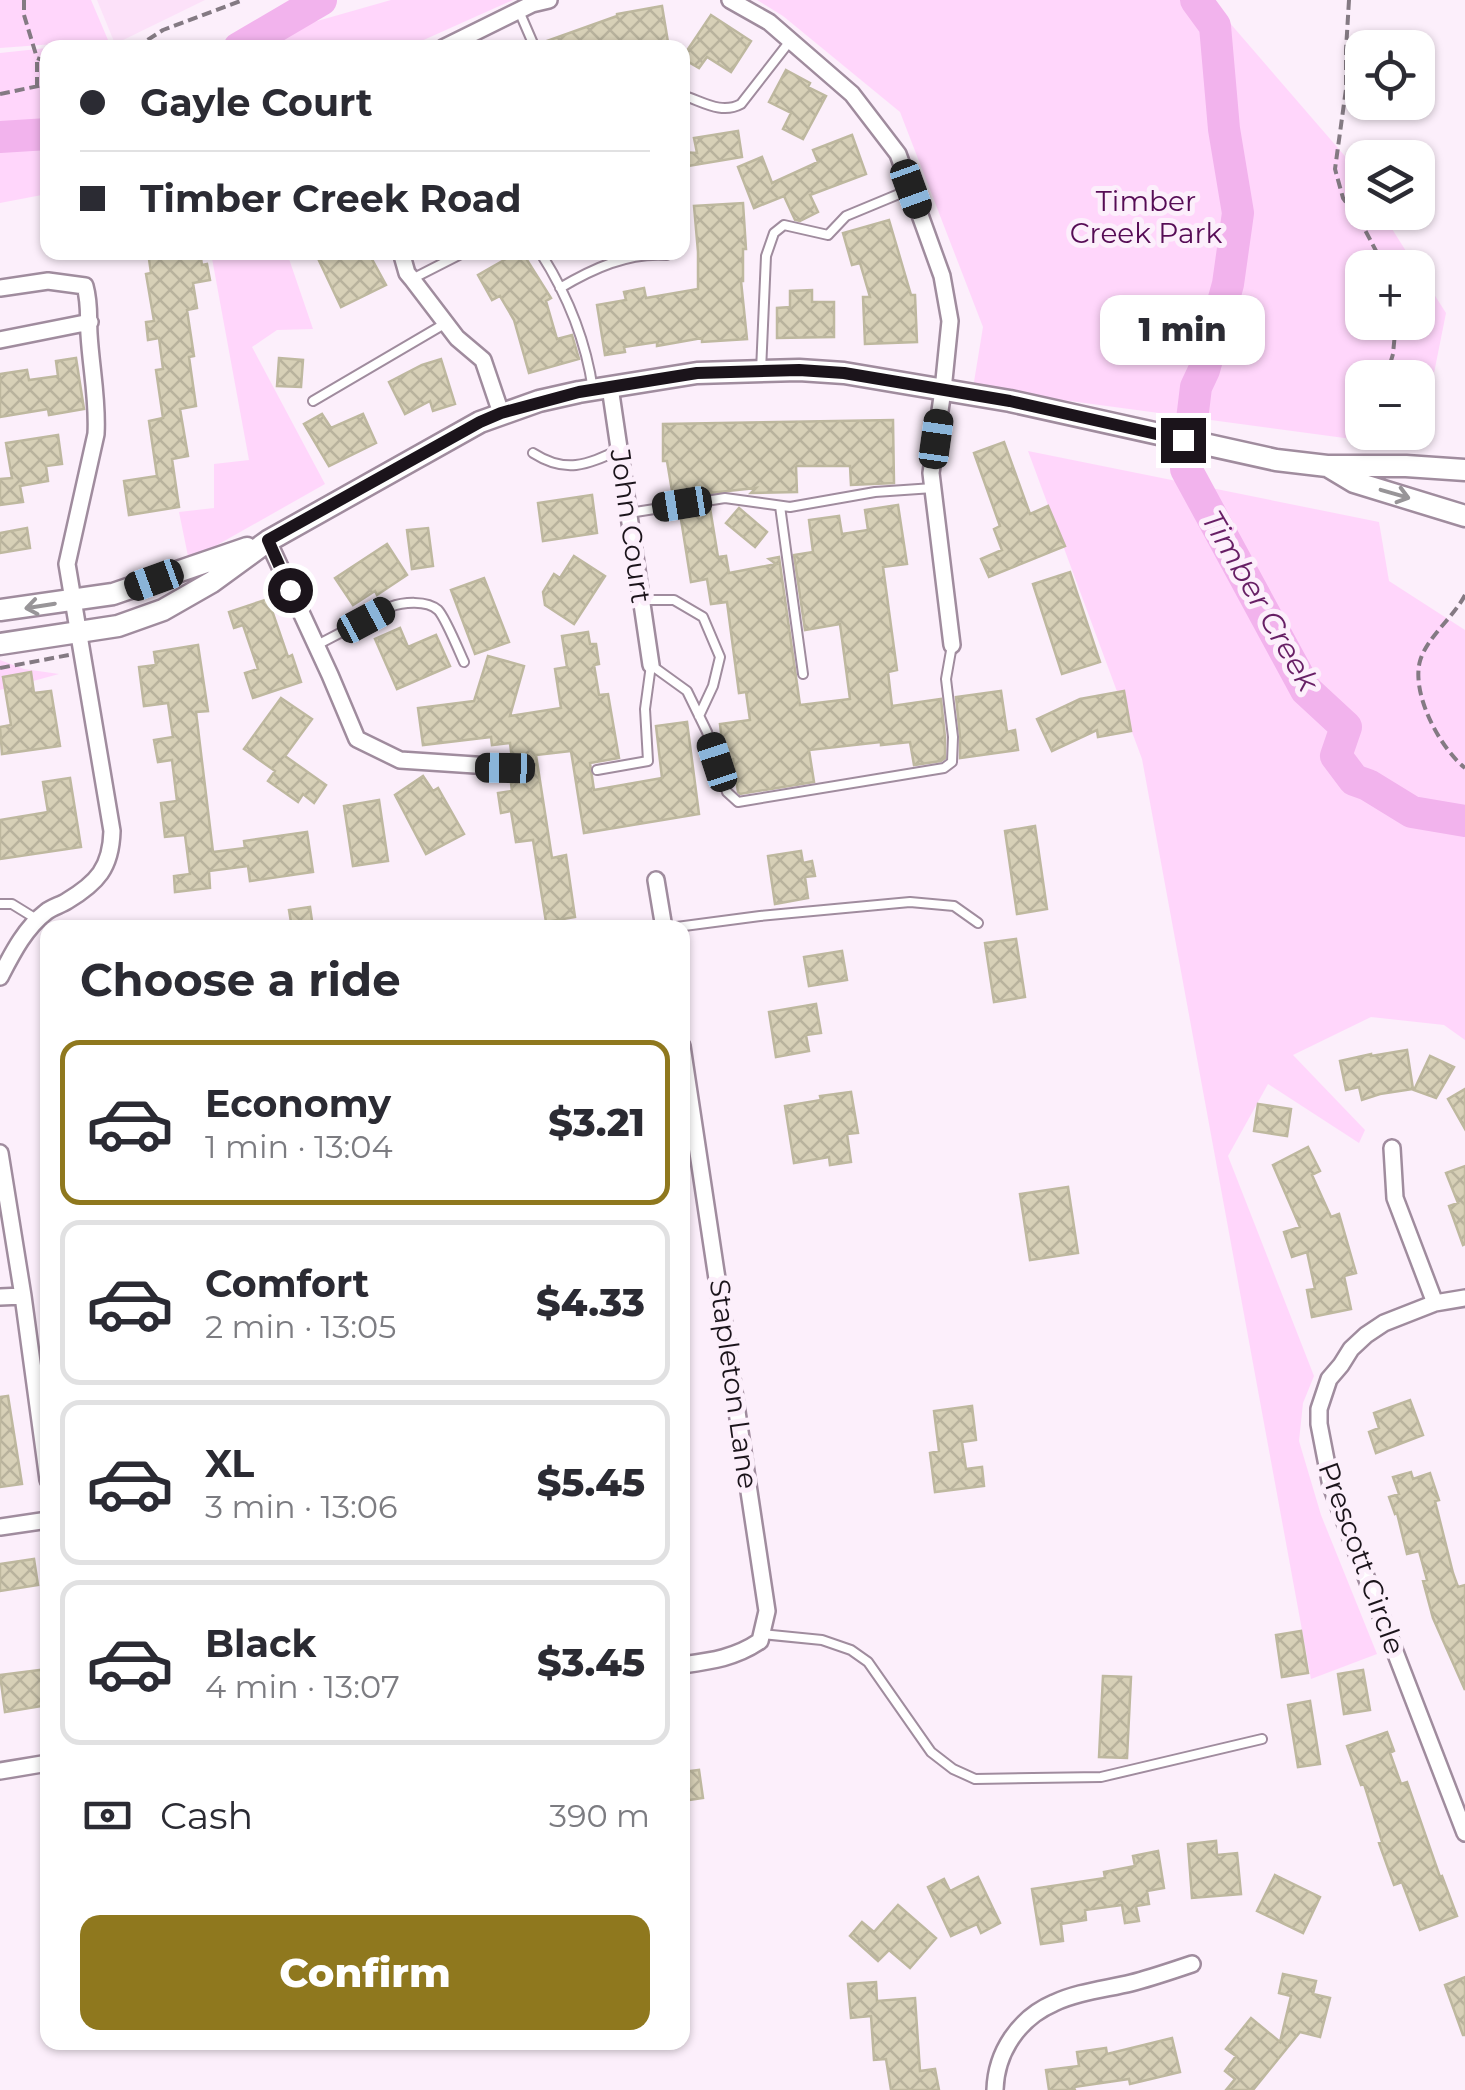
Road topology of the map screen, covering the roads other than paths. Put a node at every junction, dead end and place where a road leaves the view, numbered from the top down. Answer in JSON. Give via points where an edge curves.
{"nodes":[{"id":1,"x":549,"y":0,"type":"edge"},
{"id":2,"x":730,"y":0,"type":"edge"},
{"id":3,"x":519,"y":11,"type":"junction"},
{"id":4,"x":459,"y":40,"type":"edge"},
{"id":5,"x":532,"y":40,"type":"edge"},
{"id":6,"x":790,"y":40,"type":"junction"},
{"id":7,"x":690,"y":99,"type":"edge"},
{"id":8,"x":911,"y":189,"type":"junction"},
{"id":9,"x":403,"y":260,"type":"edge"},
{"id":10,"x":449,"y":260,"type":"edge"},
{"id":11,"x":544,"y":260,"type":"edge"},
{"id":12,"x":622,"y":260,"type":"edge"},
{"id":13,"x":412,"y":278,"type":"junction"},
{"id":14,"x":0,"y":288,"type":"edge"},
{"id":15,"x":560,"y":288,"type":"junction"},
{"id":16,"x":90,"y":322,"type":"junction"},
{"id":17,"x":446,"y":323,"type":"junction"},
{"id":18,"x":0,"y":340,"type":"edge"},
{"id":19,"x":761,"y":371,"type":"junction"},
{"id":20,"x":602,"y":388,"type":"junction"},
{"id":21,"x":943,"y":390,"type":"junction"},
{"id":22,"x":313,"y":401,"type":"dead end"},
{"id":23,"x":501,"y":413,"type":"junction"},
{"id":24,"x":619,"y":450,"type":"junction"},
{"id":25,"x":533,"y":453,"type":"dead end"},
{"id":26,"x":1327,"y":466,"type":"junction"},
{"id":27,"x":1465,"y":470,"type":"edge"},
{"id":28,"x":933,"y":488,"type":"junction"},
{"id":29,"x":780,"y":506,"type":"junction"},
{"id":30,"x":628,"y":513,"type":"junction"},
{"id":31,"x":1465,"y":516,"type":"edge"},
{"id":32,"x":268,"y":540,"type":"junction"},
{"id":33,"x":75,"y":600,"type":"junction"},
{"id":34,"x":642,"y":600,"type":"junction"},
{"id":35,"x":0,"y":610,"type":"edge"},
{"id":36,"x":80,"y":632,"type":"junction"},
{"id":37,"x":0,"y":644,"type":"edge"},
{"id":38,"x":952,"y":644,"type":"joint"},
{"id":39,"x":316,"y":645,"type":"junction"},
{"id":40,"x":464,"y":662,"type":"dead end"},
{"id":41,"x":651,"y":665,"type":"junction"},
{"id":42,"x":803,"y":674,"type":"dead end"},
{"id":43,"x":699,"y":716,"type":"junction"},
{"id":44,"x":505,"y":768,"type":"dead end"},
{"id":45,"x":598,"y":770,"type":"dead end"},
{"id":46,"x":656,"y":880,"type":"dead end"},
{"id":47,"x":0,"y":904,"type":"edge"},
{"id":48,"x":38,"y":920,"type":"junction"},
{"id":49,"x":664,"y":920,"type":"edge"},
{"id":50,"x":978,"y":923,"type":"dead end"},
{"id":51,"x":690,"y":925,"type":"edge"},
{"id":52,"x":0,"y":977,"type":"edge"},
{"id":53,"x":690,"y":1099,"type":"edge"},
{"id":54,"x":1392,"y":1148,"type":"dead end"},
{"id":55,"x":0,"y":1153,"type":"edge"},
{"id":56,"x":22,"y":1296,"type":"junction"},
{"id":57,"x":0,"y":1297,"type":"edge"},
{"id":58,"x":1465,"y":1298,"type":"edge"},
{"id":59,"x":1435,"y":1303,"type":"junction"},
{"id":60,"x":40,"y":1423,"type":"edge"},
{"id":61,"x":40,"y":1521,"type":"edge"},
{"id":62,"x":0,"y":1527,"type":"edge"},
{"id":63,"x":761,"y":1634,"type":"junction"},
{"id":64,"x":690,"y":1664,"type":"edge"},
{"id":65,"x":1262,"y":1739,"type":"dead end"},
{"id":66,"x":40,"y":1764,"type":"edge"},
{"id":67,"x":0,"y":1771,"type":"edge"},
{"id":68,"x":1465,"y":1832,"type":"edge"},
{"id":69,"x":1192,"y":1964,"type":"dead end"},
{"id":70,"x":995,"y":2090,"type":"edge"}],
"edges":[{"from":1,"to":3,"type":"street"},
{"from":2,"to":6,"type":"street"},
{"from":3,"to":4,"type":"street"},
{"from":3,"to":5,"type":"lane"},
{"from":6,"to":7,"type":"lane","via":[[735,108]]},
{"from":6,"to":8,"type":"street","via":[[852,94],[898,154]]},
{"from":8,"to":19,"type":"lane","via":[[846,216],[828,235],[784,225],[774,233],[766,256]]},
{"from":8,"to":21,"type":"street","via":[[942,276],[950,322]]},
{"from":9,"to":13,"type":"street"},
{"from":10,"to":13,"type":"lane"},
{"from":11,"to":15,"type":"lane"},
{"from":12,"to":15,"type":"lane"},
{"from":13,"to":17,"type":"street"},
{"from":14,"to":16,"type":"street","via":[[48,281],[84,286]]},
{"from":15,"to":20,"type":"lane"},
{"from":16,"to":18,"type":"street"},
{"from":16,"to":33,"type":"street","via":[[98,413],[67,564]]},
{"from":17,"to":22,"type":"lane"},
{"from":17,"to":23,"type":"street","via":[[483,360]]},
{"from":19,"to":20,"type":"street"},
{"from":19,"to":21,"type":"street","via":[[844,373]]},
{"from":20,"to":23,"type":"street"},
{"from":20,"to":24,"type":"street","name":"John Court"},
{"from":21,"to":26,"type":"street"},
{"from":21,"to":28,"type":"street"},
{"from":23,"to":32,"type":"street"},
{"from":24,"to":25,"type":"lane","via":[[573,467]]},
{"from":24,"to":30,"type":"street","name":"John Court"},
{"from":26,"to":27,"type":"street"},
{"from":26,"to":31,"type":"street","one_way":true,"via":[[1354,482]]},
{"from":28,"to":29,"type":"lane"},
{"from":28,"to":38,"type":"street"},
{"from":29,"to":30,"type":"lane","via":[[725,498]]},
{"from":29,"to":42,"type":"lane"},
{"from":30,"to":34,"type":"street","name":"John Court"},
{"from":32,"to":33,"type":"street","via":[[128,590]]},
{"from":32,"to":36,"type":"street","via":[[163,610]]},
{"from":32,"to":39,"type":"street"},
{"from":33,"to":35,"type":"street","one_way":true},
{"from":33,"to":36,"type":"street"},
{"from":34,"to":41,"type":"street","name":"John Court"},
{"from":34,"to":43,"type":"lane","via":[[674,600],[703,617],[720,657]]},
{"from":36,"to":37,"type":"street"},
{"from":36,"to":48,"type":"street","via":[[112,846],[93,884]]},
{"from":38,"to":43,"type":"lane","via":[[946,679],[952,762],[944,768],[738,802],[727,792]]},
{"from":39,"to":40,"type":"lane","via":[[390,606],[426,605],[438,611]]},
{"from":39,"to":44,"type":"street","via":[[357,739],[400,760]]},
{"from":41,"to":43,"type":"lane","via":[[687,691]]},
{"from":41,"to":45,"type":"lane","via":[[648,761]]},
{"from":46,"to":49,"type":"street"},
{"from":47,"to":48,"type":"lane"},
{"from":48,"to":52,"type":"street"},
{"from":50,"to":51,"type":"lane","via":[[954,906],[910,902]]},
{"from":53,"to":63,"type":"street","name":"Stapleton Lane","via":[[767,1610]]},
{"from":54,"to":59,"type":"street","via":[[1396,1198]]},
{"from":55,"to":56,"type":"street"},
{"from":56,"to":57,"type":"street"},
{"from":56,"to":60,"type":"street"},
{"from":58,"to":59,"type":"street","name":"Prescott Circle"},
{"from":59,"to":68,"type":"street","name":"Prescott Circle","via":[[1384,1323],[1351,1349],[1329,1378],[1319,1424],[1331,1486]]},
{"from":61,"to":62,"type":"street"},
{"from":63,"to":64,"type":"street","via":[[730,1658]]},
{"from":63,"to":65,"type":"lane","via":[[851,1650],[868,1662],[931,1752],[975,1780],[1101,1777]]},
{"from":66,"to":67,"type":"street"},
{"from":69,"to":70,"type":"street","via":[[1055,2002],[1028,2019],[1008,2043]]}]}
